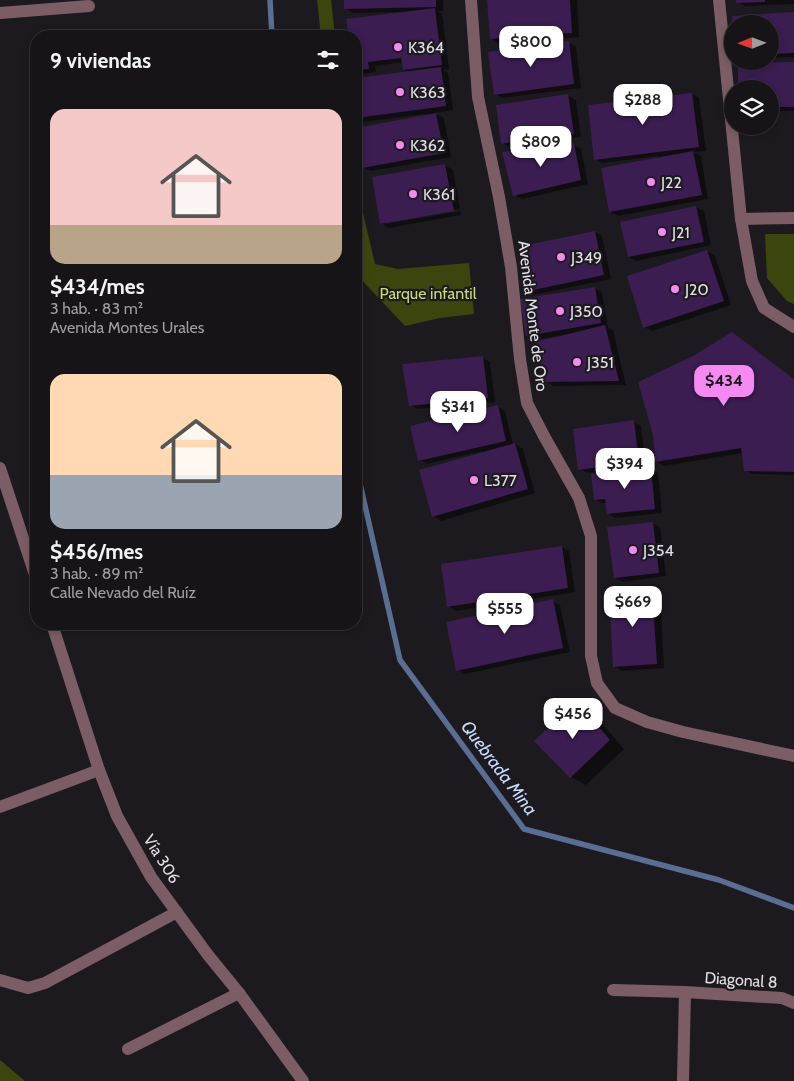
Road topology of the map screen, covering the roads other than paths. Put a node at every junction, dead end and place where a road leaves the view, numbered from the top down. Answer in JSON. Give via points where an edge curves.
{"nodes":[{"id":1,"x":471,"y":0,"type":"edge"},
{"id":2,"x":719,"y":0,"type":"edge"},
{"id":3,"x":90,"y":6,"type":"dead end"},
{"id":4,"x":0,"y":13,"type":"edge"},
{"id":5,"x":794,"y":218,"type":"edge"},
{"id":6,"x":740,"y":219,"type":"junction"},
{"id":7,"x":794,"y":327,"type":"edge"},
{"id":8,"x":0,"y":468,"type":"edge"},
{"id":9,"x":30,"y":560,"type":"edge"},
{"id":10,"x":54,"y":630,"type":"edge"},
{"id":11,"x":794,"y":756,"type":"edge"},
{"id":12,"x":99,"y":770,"type":"junction"},
{"id":13,"x":0,"y":807,"type":"edge"},
{"id":14,"x":177,"y":912,"type":"junction"},
{"id":15,"x":0,"y":980,"type":"edge"},
{"id":16,"x":613,"y":990,"type":"dead end"},
{"id":17,"x":684,"y":992,"type":"junction"},
{"id":18,"x":239,"y":993,"type":"junction"},
{"id":19,"x":794,"y":1003,"type":"edge"},
{"id":20,"x":128,"y":1049,"type":"dead end"},
{"id":21,"x":303,"y":1081,"type":"edge"},
{"id":22,"x":683,"y":1081,"type":"edge"}],
"edges":[{"from":1,"to":11,"type":"street","name":"Avenida Monte de Oro","via":[[478,97],[510,258],[520,359],[528,403],[579,498],[591,536],[591,656],[597,683],[615,708],[647,722]]},
{"from":2,"to":6,"type":"street"},
{"from":3,"to":4,"type":"street"},
{"from":5,"to":6,"type":"street"},
{"from":6,"to":7,"type":"street","via":[[752,281],[764,308]]},
{"from":8,"to":9,"type":"street"},
{"from":10,"to":12,"type":"street","name":"Vía 306"},
{"from":12,"to":13,"type":"street"},
{"from":12,"to":14,"type":"street","name":"Vía 306","via":[[117,816],[151,877]]},
{"from":14,"to":15,"type":"street","via":[[45,983],[28,988]]},
{"from":14,"to":18,"type":"street","name":"Vía 306"},
{"from":16,"to":17,"type":"street","name":"Diagonal 8"},
{"from":17,"to":19,"type":"street","name":"Diagonal 8","via":[[782,998]]},
{"from":17,"to":22,"type":"street"},
{"from":18,"to":20,"type":"street"},
{"from":18,"to":21,"type":"street","name":"Vía 306"}]}
